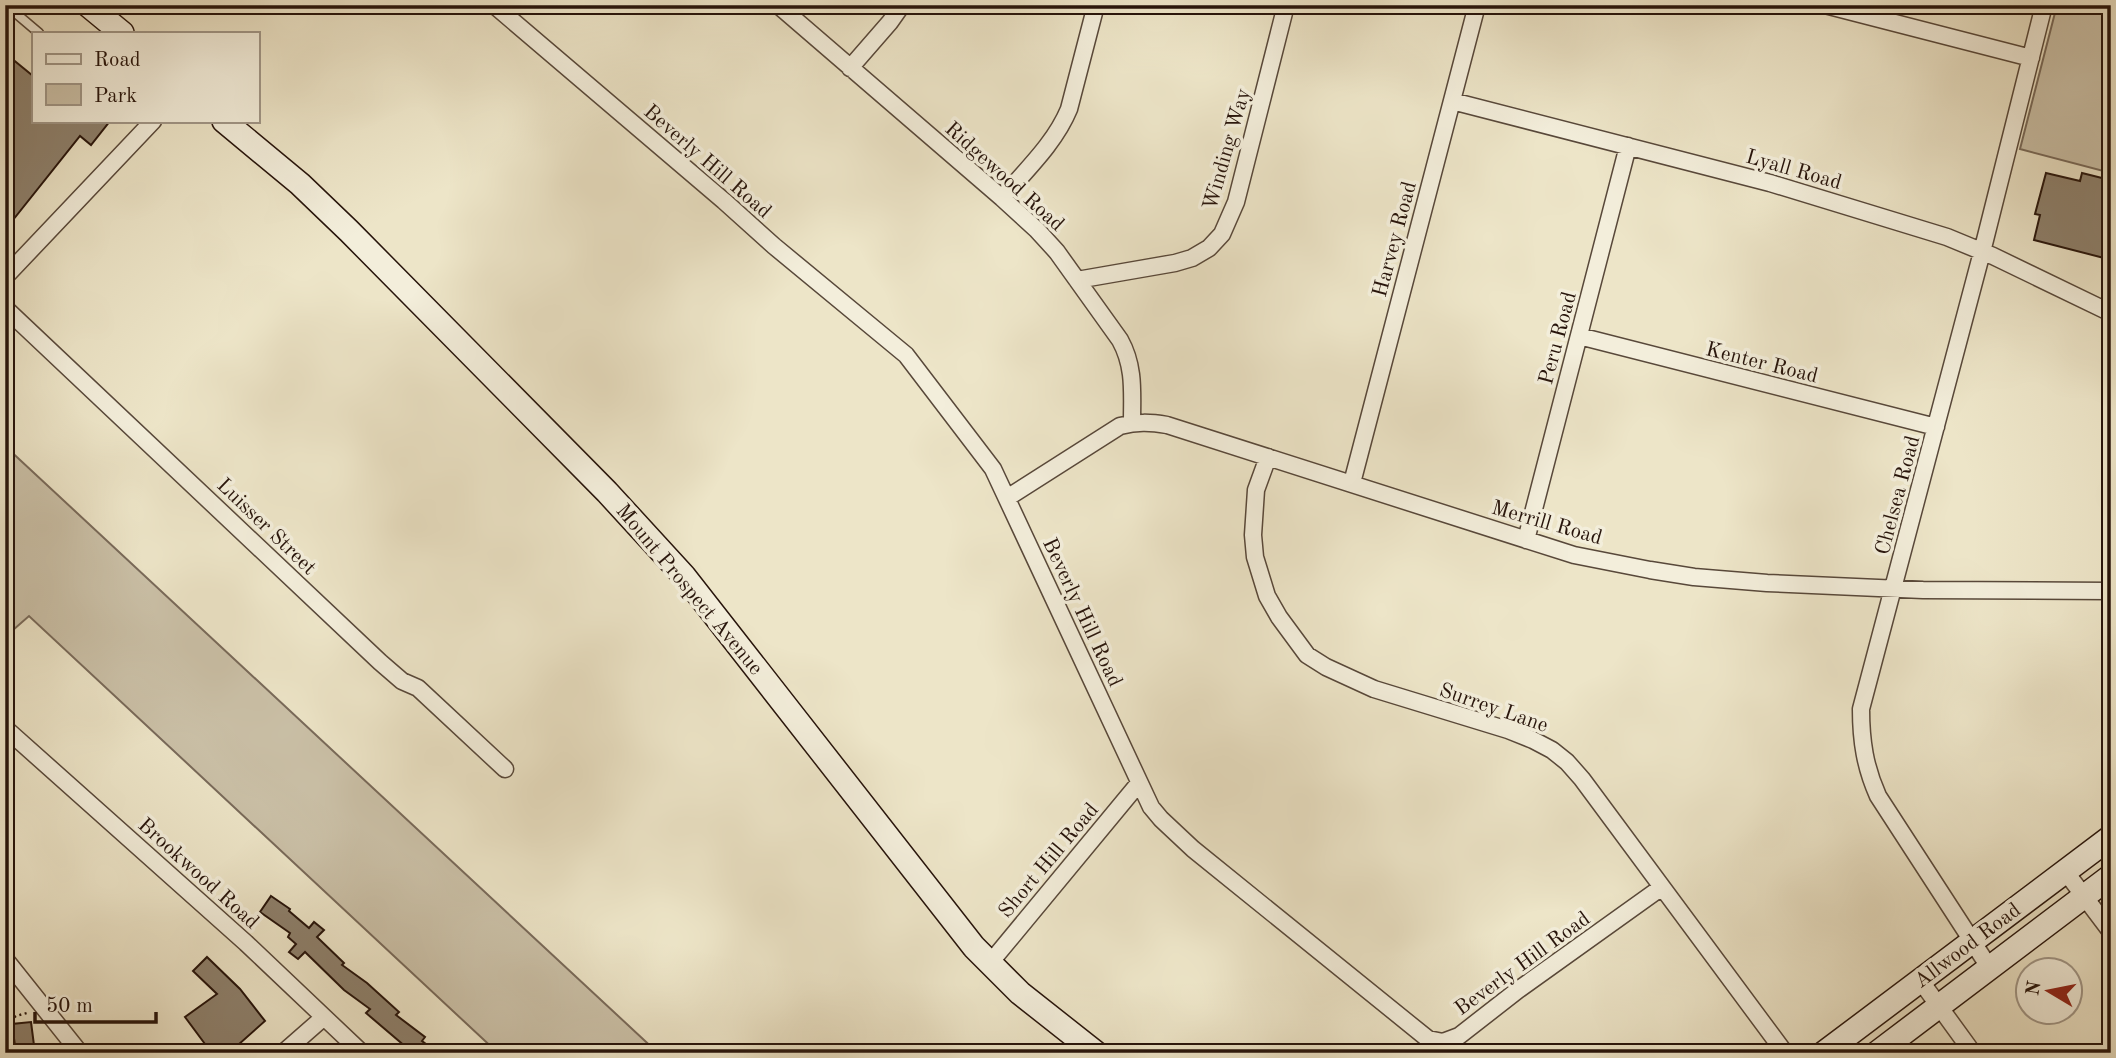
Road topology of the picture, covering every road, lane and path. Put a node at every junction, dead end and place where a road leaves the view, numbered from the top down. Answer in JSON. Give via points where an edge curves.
{"nodes":[{"id":1,"x":6,"y":5,"type":"edge"},
{"id":2,"x":88,"y":5,"type":"edge"},
{"id":3,"x":494,"y":5,"type":"edge"},
{"id":4,"x":778,"y":5,"type":"edge"},
{"id":5,"x":901,"y":5,"type":"edge"},
{"id":6,"x":1096,"y":5,"type":"edge"},
{"id":7,"x":1286,"y":5,"type":"edge"},
{"id":8,"x":1477,"y":5,"type":"edge"},
{"id":9,"x":1825,"y":5,"type":"edge"},
{"id":10,"x":2044,"y":5,"type":"edge"},
{"id":11,"x":38,"y":32,"type":"edge"},
{"id":12,"x":121,"y":32,"type":"edge"},
{"id":13,"x":2031,"y":58,"type":"junction"},
{"id":14,"x":850,"y":68,"type":"junction"},
{"id":15,"x":1452,"y":101,"type":"junction"},
{"id":16,"x":225,"y":122,"type":"edge"},
{"id":17,"x":148,"y":123,"type":"edge"},
{"id":18,"x":1628,"y":146,"type":"junction"},
{"id":19,"x":1002,"y":198,"type":"junction"},
{"id":20,"x":1982,"y":252,"type":"junction"},
{"id":21,"x":5,"y":278,"type":"edge"},
{"id":22,"x":1077,"y":280,"type":"junction"},
{"id":23,"x":5,"y":307,"type":"edge"},
{"id":24,"x":2111,"y":313,"type":"edge"},
{"id":25,"x":1579,"y":337,"type":"junction"},
{"id":26,"x":1132,"y":423,"type":"junction"},
{"id":27,"x":1936,"y":427,"type":"junction"},
{"id":28,"x":1268,"y":457,"type":"junction"},
{"id":29,"x":1352,"y":483,"type":"junction"},
{"id":30,"x":1007,"y":498,"type":"junction"},
{"id":31,"x":1526,"y":540,"type":"junction"},
{"id":32,"x":1894,"y":588,"type":"junction"},
{"id":33,"x":2111,"y":591,"type":"edge"},
{"id":34,"x":5,"y":728,"type":"edge"},
{"id":35,"x":505,"y":769,"type":"dead end"},
{"id":36,"x":1139,"y":783,"type":"junction"},
{"id":37,"x":2111,"y":837,"type":"edge"},
{"id":38,"x":2066,"y":871,"type":"junction"},
{"id":39,"x":2111,"y":876,"type":"edge"},
{"id":40,"x":1662,"y":887,"type":"junction"},
{"id":41,"x":2084,"y":896,"type":"junction"},
{"id":42,"x":2111,"y":932,"type":"edge"},
{"id":43,"x":1973,"y":942,"type":"junction"},
{"id":44,"x":5,"y":959,"type":"edge"},
{"id":45,"x":989,"y":963,"type":"junction"},
{"id":46,"x":1989,"y":967,"type":"junction"},
{"id":47,"x":1920,"y":980,"type":"junction"},
{"id":48,"x":40,"y":1003,"type":"junction"},
{"id":49,"x":1939,"y":1006,"type":"junction"},
{"id":50,"x":324,"y":1017,"type":"junction"},
{"id":51,"x":5,"y":1023,"type":"edge"},
{"id":52,"x":80,"y":1053,"type":"edge"},
{"id":53,"x":283,"y":1053,"type":"edge"},
{"id":54,"x":362,"y":1053,"type":"edge"},
{"id":55,"x":1096,"y":1053,"type":"edge"},
{"id":56,"x":1785,"y":1053,"type":"edge"},
{"id":57,"x":1824,"y":1053,"type":"edge"},
{"id":58,"x":1877,"y":1053,"type":"edge"},
{"id":59,"x":1973,"y":1053,"type":"edge"}],
"edges":[{"from":1,"to":11,"type":"lane"},
{"from":2,"to":12,"type":"street"},
{"from":3,"to":30,"type":"street","name":"Beverly Hill Road","via":[[906,355],[993,469]]},
{"from":4,"to":14,"type":"street","name":"Ridgewood Road"},
{"from":5,"to":14,"type":"street"},
{"from":6,"to":19,"type":"street","via":[[1063,124]]},
{"from":7,"to":22,"type":"street","name":"Winding Way","via":[[1236,202],[1222,234],[1192,258]]},
{"from":8,"to":15,"type":"street","name":"Harvey Road"},
{"from":9,"to":13,"type":"street"},
{"from":10,"to":13,"type":"street","name":"Chelsea Road"},
{"from":13,"to":20,"type":"street","name":"Chelsea Road"},
{"from":14,"to":19,"type":"street","name":"Ridgewood Road"},
{"from":15,"to":18,"type":"street","name":"Lyall Road"},
{"from":15,"to":29,"type":"street","name":"Harvey Road"},
{"from":16,"to":45,"type":"street","name":"Mount Prospect Avenue","via":[[349,231],[684,576]]},
{"from":17,"to":21,"type":"street"},
{"from":18,"to":20,"type":"street","name":"Lyall Road","via":[[1770,183]]},
{"from":18,"to":25,"type":"street","name":"Peru Road"},
{"from":19,"to":22,"type":"street","name":"Ridgewood Road","via":[[1037,230]]},
{"from":20,"to":24,"type":"street","name":"Lyall Road"},
{"from":20,"to":27,"type":"street","name":"Chelsea Road"},
{"from":22,"to":26,"type":"street","name":"Ridgewood Road","via":[[1128,354]]},
{"from":23,"to":35,"type":"street","name":"Luisser Street","via":[[380,662],[418,688]]},
{"from":25,"to":27,"type":"street","name":"Kenter Road"},
{"from":25,"to":31,"type":"street","name":"Peru Road"},
{"from":26,"to":28,"type":"street","name":"Merrill Road","via":[[1167,425]]},
{"from":26,"to":30,"type":"street","name":"Merrill Road","via":[[1094,441]]},
{"from":27,"to":32,"type":"street","name":"Chelsea Road"},
{"from":28,"to":29,"type":"street","name":"Merrill Road"},
{"from":28,"to":40,"type":"street","name":"Surrey Lane","via":[[1256,490],[1255,557],[1267,596],[1307,655],[1374,689],[1508,730],[1552,750],[1582,779]]},
{"from":29,"to":31,"type":"street","name":"Merrill Road"},
{"from":30,"to":36,"type":"street","name":"Beverly Hill Road"},
{"from":31,"to":32,"type":"street","name":"Merrill Road","via":[[1574,555],[1694,577]]},
{"from":32,"to":33,"type":"street","name":"Merrill Road"},
{"from":32,"to":43,"type":"street","name":"Chelsea Road","via":[[1861,709],[1863,754],[1878,796]]},
{"from":34,"to":50,"type":"street","name":"Brookwood Road"},
{"from":36,"to":40,"type":"street","name":"Beverly Hill Road","via":[[1151,807],[1193,849],[1427,1039],[1443,1042],[1459,1035]]},
{"from":36,"to":45,"type":"street","name":"Short Hill Road"},
{"from":37,"to":38,"type":"street","name":"Allwood Road"},
{"from":38,"to":41,"type":"street"},
{"from":38,"to":43,"type":"street","name":"Allwood Road"},
{"from":39,"to":41,"type":"street","name":"Allwood Road"},
{"from":40,"to":56,"type":"street","name":"Surrey Lane"},
{"from":41,"to":42,"type":"street"},
{"from":41,"to":46,"type":"street","name":"Allwood Road"},
{"from":43,"to":46,"type":"street","name":"Chelsea Road"},
{"from":43,"to":47,"type":"street","name":"Allwood Road"},
{"from":44,"to":48,"type":"street"},
{"from":45,"to":55,"type":"street","name":"Mount Prospect Avenue"},
{"from":46,"to":49,"type":"street","name":"Allwood Road"},
{"from":47,"to":49,"type":"street"},
{"from":47,"to":57,"type":"street","name":"Allwood Road"},
{"from":48,"to":51,"type":"path"},
{"from":48,"to":52,"type":"street"},
{"from":49,"to":58,"type":"street","name":"Allwood Road"},
{"from":49,"to":59,"type":"street"},
{"from":50,"to":53,"type":"street"},
{"from":50,"to":54,"type":"street","name":"Brookwood Road"}]}
